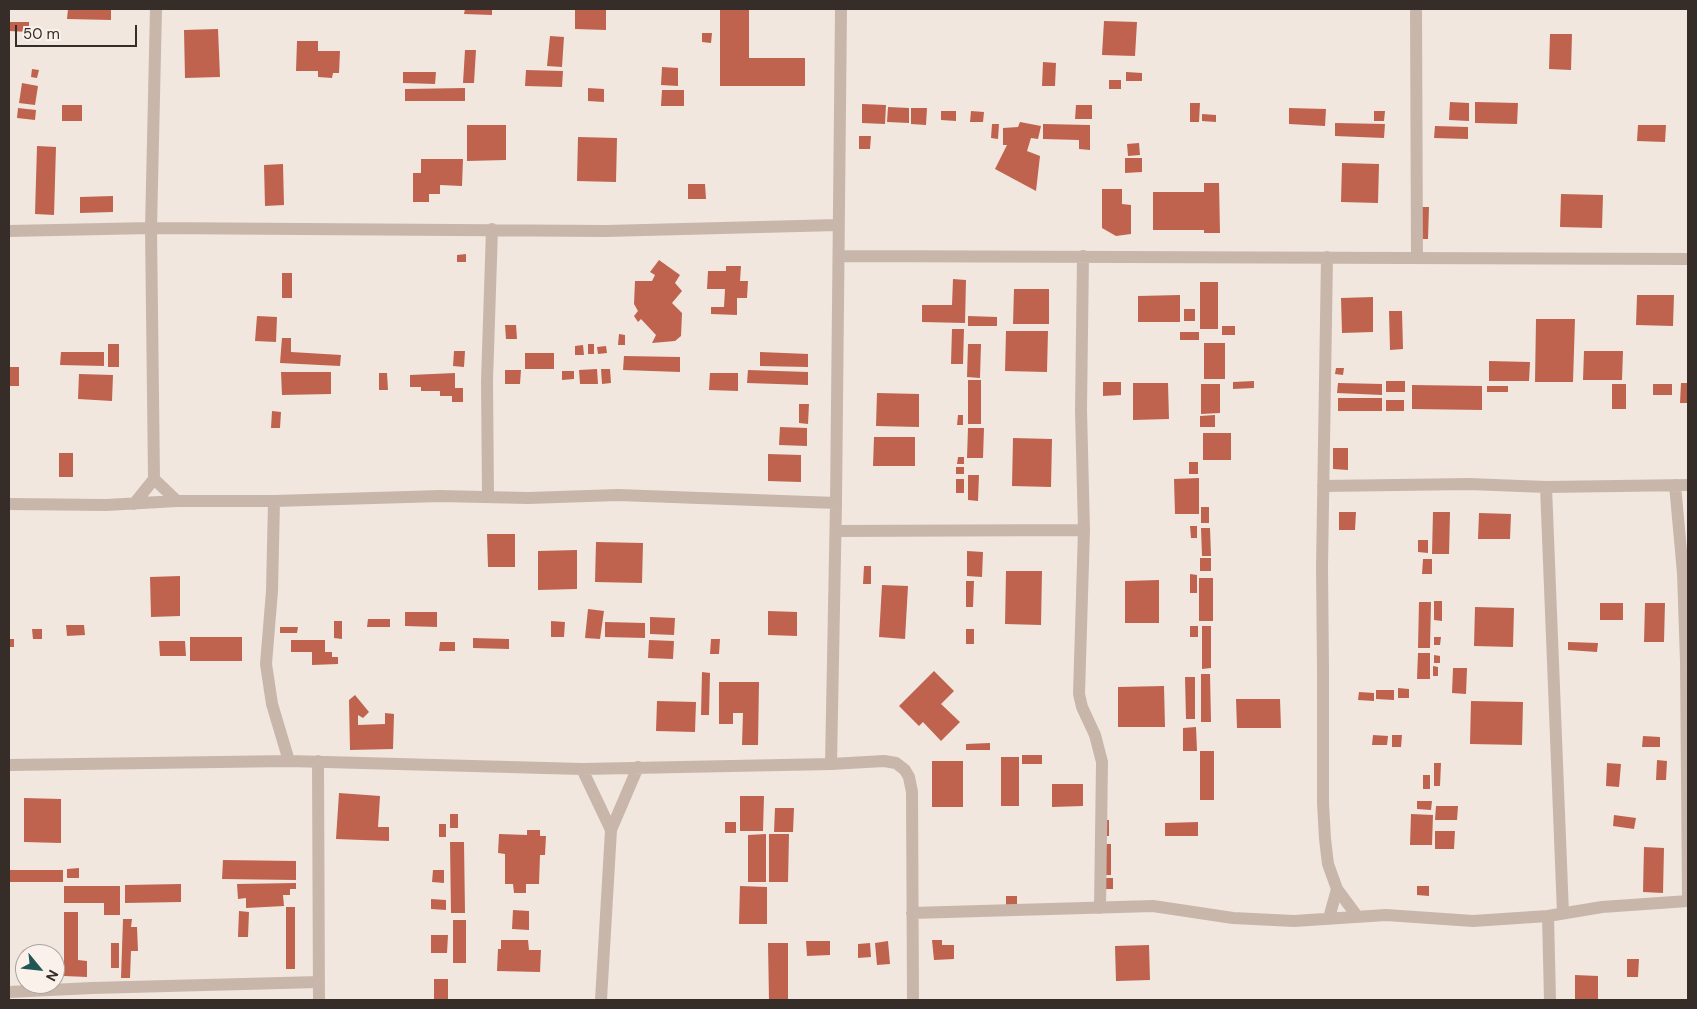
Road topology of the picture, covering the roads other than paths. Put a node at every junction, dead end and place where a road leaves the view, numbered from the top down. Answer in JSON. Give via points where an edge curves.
{"nodes":[{"id":1,"x":156,"y":9,"type":"edge"},
{"id":2,"x":841,"y":9,"type":"edge"},
{"id":3,"x":1416,"y":9,"type":"edge"},
{"id":4,"x":838,"y":225,"type":"junction"},
{"id":5,"x":151,"y":228,"type":"junction"},
{"id":6,"x":492,"y":229,"type":"junction"},
{"id":7,"x":9,"y":231,"type":"edge"},
{"id":8,"x":839,"y":256,"type":"junction"},
{"id":9,"x":1083,"y":256,"type":"junction"},
{"id":10,"x":1327,"y":258,"type":"junction"},
{"id":11,"x":1417,"y":258,"type":"junction"},
{"id":12,"x":1688,"y":259,"type":"edge"},
{"id":13,"x":154,"y":479,"type":"junction"},
{"id":14,"x":1675,"y":484,"type":"junction"},
{"id":15,"x":1688,"y":485,"type":"edge"},
{"id":16,"x":1323,"y":486,"type":"junction"},
{"id":17,"x":1546,"y":487,"type":"junction"},
{"id":18,"x":488,"y":497,"type":"junction"},
{"id":19,"x":274,"y":500,"type":"junction"},
{"id":20,"x":177,"y":501,"type":"junction"},
{"id":21,"x":836,"y":503,"type":"junction"},
{"id":22,"x":9,"y":504,"type":"edge"},
{"id":23,"x":134,"y":504,"type":"junction"},
{"id":24,"x":1084,"y":530,"type":"junction"},
{"id":25,"x":836,"y":531,"type":"junction"},
{"id":26,"x":290,"y":761,"type":"junction"},
{"id":27,"x":318,"y":761,"type":"junction"},
{"id":28,"x":831,"y":764,"type":"junction"},
{"id":29,"x":9,"y":765,"type":"edge"},
{"id":30,"x":638,"y":767,"type":"junction"},
{"id":31,"x":582,"y":769,"type":"junction"},
{"id":32,"x":611,"y":830,"type":"junction"},
{"id":33,"x":1336,"y":889,"type":"junction"},
{"id":34,"x":1688,"y":895,"type":"edge"},
{"id":35,"x":1688,"y":901,"type":"edge"},
{"id":36,"x":1100,"y":908,"type":"junction"},
{"id":37,"x":912,"y":913,"type":"junction"},
{"id":38,"x":1563,"y":913,"type":"junction"},
{"id":39,"x":1357,"y":916,"type":"junction"},
{"id":40,"x":1548,"y":916,"type":"junction"},
{"id":41,"x":1329,"y":918,"type":"junction"},
{"id":42,"x":319,"y":982,"type":"junction"},
{"id":43,"x":9,"y":992,"type":"edge"},
{"id":44,"x":92,"y":994,"type":"edge"},
{"id":45,"x":319,"y":1000,"type":"edge"},
{"id":46,"x":601,"y":1000,"type":"edge"},
{"id":47,"x":912,"y":1000,"type":"edge"},
{"id":48,"x":1550,"y":1000,"type":"edge"}],
"edges":[{"from":1,"to":5,"type":"street"},
{"from":2,"to":4,"type":"street"},
{"from":3,"to":11,"type":"street"},
{"from":4,"to":6,"type":"street","via":[[606,231]]},
{"from":4,"to":8,"type":"street"},
{"from":5,"to":6,"type":"street"},
{"from":5,"to":7,"type":"street"},
{"from":5,"to":13,"type":"street"},
{"from":6,"to":18,"type":"street","via":[[487,381]]},
{"from":8,"to":9,"type":"street"},
{"from":8,"to":21,"type":"street"},
{"from":9,"to":10,"type":"street"},
{"from":9,"to":24,"type":"street","via":[[1081,410]]},
{"from":10,"to":11,"type":"street"},
{"from":10,"to":16,"type":"street"},
{"from":11,"to":12,"type":"street"},
{"from":13,"to":20,"type":"street"},
{"from":13,"to":23,"type":"street"},
{"from":14,"to":15,"type":"street"},
{"from":14,"to":17,"type":"street"},
{"from":14,"to":34,"type":"street","via":[[1683,573]]},
{"from":16,"to":17,"type":"street","via":[[1469,484]]},
{"from":16,"to":33,"type":"street","via":[[1322,803],[1328,864]]},
{"from":17,"to":38,"type":"street"},
{"from":18,"to":19,"type":"street"},
{"from":18,"to":21,"type":"street","via":[[618,495]]},
{"from":19,"to":20,"type":"street"},
{"from":19,"to":26,"type":"street","via":[[266,664],[272,704]]},
{"from":20,"to":23,"type":"street"},
{"from":21,"to":25,"type":"street"},
{"from":22,"to":23,"type":"street"},
{"from":24,"to":25,"type":"street"},
{"from":24,"to":36,"type":"street","via":[[1079,694],[1102,762]]},
{"from":25,"to":28,"type":"street"},
{"from":26,"to":27,"type":"street"},
{"from":26,"to":29,"type":"street"},
{"from":27,"to":31,"type":"street"},
{"from":27,"to":42,"type":"street"},
{"from":28,"to":30,"type":"street"},
{"from":28,"to":37,"type":"street","via":[[884,761],[896,763],[909,777],[912,792]]},
{"from":30,"to":31,"type":"street"},
{"from":30,"to":32,"type":"street"},
{"from":31,"to":32,"type":"street"},
{"from":32,"to":46,"type":"street"},
{"from":33,"to":39,"type":"street"},
{"from":33,"to":41,"type":"street"},
{"from":35,"to":38,"type":"street"},
{"from":36,"to":37,"type":"street"},
{"from":36,"to":41,"type":"street","via":[[1153,906],[1233,918],[1285,921]]},
{"from":37,"to":47,"type":"street"},
{"from":38,"to":40,"type":"street"},
{"from":39,"to":40,"type":"street","via":[[1474,921]]},
{"from":39,"to":41,"type":"street"},
{"from":40,"to":48,"type":"street"},
{"from":42,"to":44,"type":"street"},
{"from":42,"to":45,"type":"street"},
{"from":43,"to":44,"type":"street"}]}
